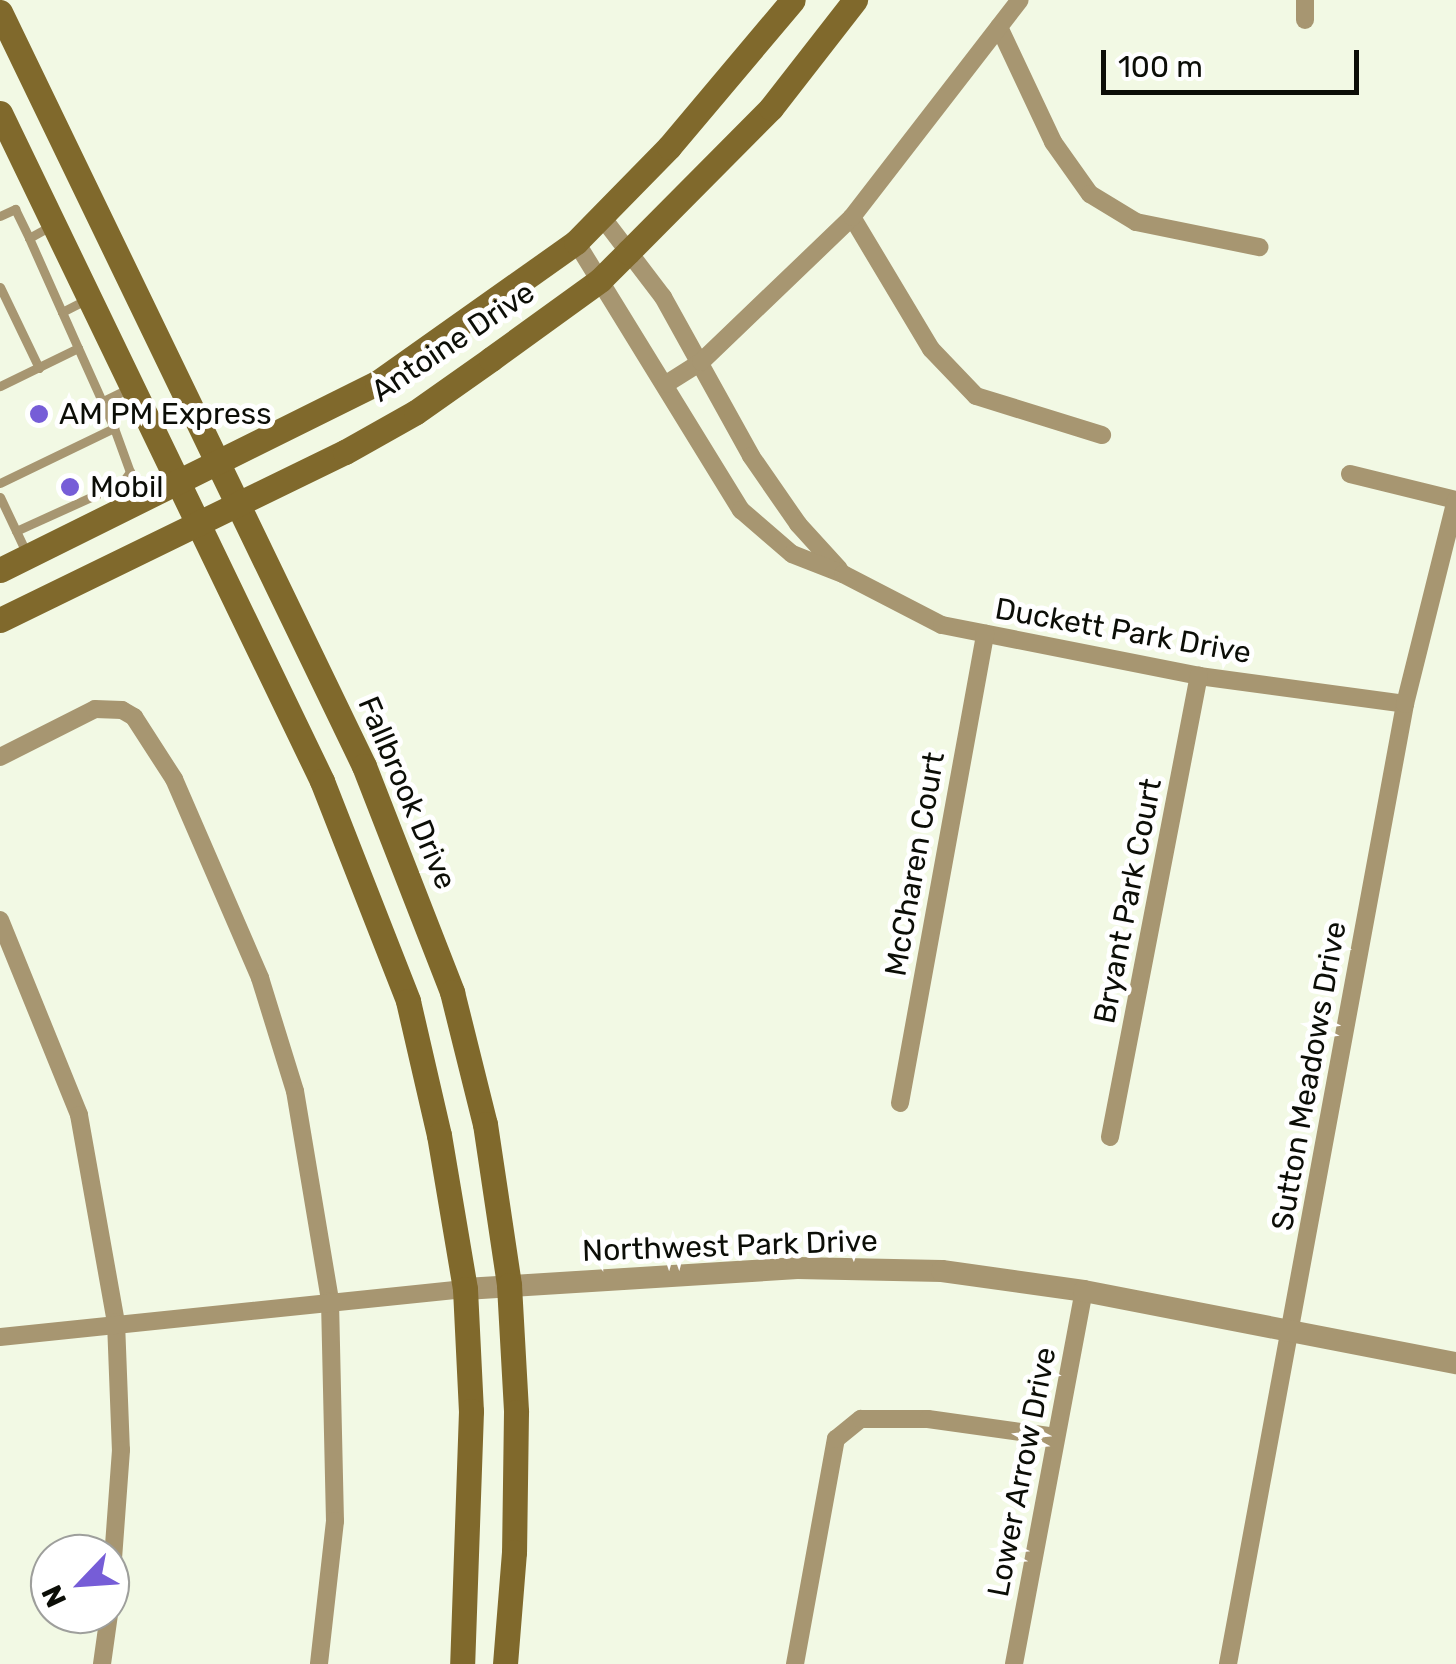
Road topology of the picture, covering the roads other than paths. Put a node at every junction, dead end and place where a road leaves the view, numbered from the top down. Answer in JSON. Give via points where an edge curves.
{"nodes":[{"id":1,"x":794,"y":0,"type":"edge"},
{"id":2,"x":854,"y":0,"type":"edge"},
{"id":3,"x":1020,"y":0,"type":"edge"},
{"id":4,"x":1305,"y":0,"type":"edge"},
{"id":5,"x":0,"y":12,"type":"edge"},
{"id":6,"x":1305,"y":20,"type":"dead end"},
{"id":7,"x":999,"y":27,"type":"junction"},
{"id":8,"x":12,"y":66,"type":"edge"},
{"id":9,"x":0,"y":112,"type":"edge"},
{"id":10,"x":0,"y":216,"type":"edge"},
{"id":11,"x":602,"y":217,"type":"junction"},
{"id":12,"x":852,"y":217,"type":"junction"},
{"id":13,"x":54,"y":224,"type":"junction"},
{"id":14,"x":30,"y":238,"type":"junction"},
{"id":15,"x":576,"y":242,"type":"junction"},
{"id":16,"x":1258,"y":247,"type":"dead end"},
{"id":17,"x":628,"y":252,"type":"junction"},
{"id":18,"x":600,"y":280,"type":"junction"},
{"id":19,"x":0,"y":287,"type":"edge"},
{"id":20,"x":90,"y":298,"type":"junction"},
{"id":21,"x":62,"y":312,"type":"junction"},
{"id":22,"x":78,"y":348,"type":"junction"},
{"id":23,"x":701,"y":362,"type":"junction"},
{"id":24,"x":38,"y":368,"type":"junction"},
{"id":25,"x":666,"y":384,"type":"junction"},
{"id":26,"x":0,"y":386,"type":"edge"},
{"id":27,"x":132,"y":387,"type":"junction"},
{"id":28,"x":103,"y":401,"type":"junction"},
{"id":29,"x":114,"y":428,"type":"junction"},
{"id":30,"x":1102,"y":435,"type":"dead end"},
{"id":31,"x":216,"y":466,"type":"junction"},
{"id":32,"x":1350,"y":474,"type":"dead end"},
{"id":33,"x":178,"y":482,"type":"junction"},
{"id":34,"x":0,"y":483,"type":"edge"},
{"id":35,"x":0,"y":498,"type":"edge"},
{"id":36,"x":1456,"y":500,"type":"edge"},
{"id":37,"x":235,"y":505,"type":"junction"},
{"id":38,"x":103,"y":506,"type":"junction"},
{"id":39,"x":197,"y":524,"type":"junction"},
{"id":40,"x":16,"y":531,"type":"junction"},
{"id":41,"x":28,"y":556,"type":"junction"},
{"id":42,"x":0,"y":570,"type":"edge"},
{"id":43,"x":843,"y":574,"type":"junction"},
{"id":44,"x":0,"y":620,"type":"edge"},
{"id":45,"x":985,"y":634,"type":"junction"},
{"id":46,"x":1200,"y":676,"type":"junction"},
{"id":47,"x":1404,"y":704,"type":"junction"},
{"id":48,"x":0,"y":757,"type":"edge"},
{"id":49,"x":0,"y":920,"type":"edge"},
{"id":50,"x":900,"y":1103,"type":"dead end"},
{"id":51,"x":1110,"y":1136,"type":"dead end"},
{"id":52,"x":508,"y":1286,"type":"junction"},
{"id":53,"x":465,"y":1289,"type":"junction"},
{"id":54,"x":1084,"y":1291,"type":"junction"},
{"id":55,"x":330,"y":1301,"type":"junction"},
{"id":56,"x":116,"y":1322,"type":"junction"},
{"id":57,"x":1292,"y":1330,"type":"junction"},
{"id":58,"x":0,"y":1336,"type":"edge"},
{"id":59,"x":1454,"y":1356,"type":"edge"},
{"id":60,"x":1056,"y":1437,"type":"junction"},
{"id":61,"x":115,"y":1534,"type":"edge"},
{"id":62,"x":106,"y":1634,"type":"edge"},
{"id":63,"x":102,"y":1664,"type":"edge"},
{"id":64,"x":319,"y":1664,"type":"edge"},
{"id":65,"x":462,"y":1664,"type":"edge"},
{"id":66,"x":505,"y":1664,"type":"edge"},
{"id":67,"x":795,"y":1664,"type":"edge"},
{"id":68,"x":1014,"y":1664,"type":"edge"},
{"id":69,"x":1228,"y":1664,"type":"edge"}],
"edges":[{"from":1,"to":11,"type":"main road","name":"Antoine Drive"},
{"from":2,"to":17,"type":"main road","name":"Antoine Drive","via":[[771,108]]},
{"from":3,"to":7,"type":"street"},
{"from":4,"to":6,"type":"street"},
{"from":5,"to":8,"type":"main road","name":"Fallbrook Drive"},
{"from":7,"to":12,"type":"street"},
{"from":7,"to":16,"type":"street","via":[[1053,142],[1090,194],[1136,222]]},
{"from":8,"to":31,"type":"main road","name":"Fallbrook Drive"},
{"from":9,"to":13,"type":"main road"},
{"from":10,"to":14,"type":"lane","via":[[15,209]]},
{"from":11,"to":15,"type":"main road","name":"Antoine Drive"},
{"from":11,"to":17,"type":"street","name":"Duckett Park Drive"},
{"from":12,"to":23,"type":"street"},
{"from":12,"to":30,"type":"street","via":[[931,349],[976,396]]},
{"from":13,"to":14,"type":"lane"},
{"from":13,"to":20,"type":"main road"},
{"from":14,"to":21,"type":"lane"},
{"from":15,"to":18,"type":"street","name":"Duckett Park Drive"},
{"from":15,"to":31,"type":"main road","name":"Antoine Drive","via":[[377,383]]},
{"from":17,"to":18,"type":"main road","name":"Antoine Drive"},
{"from":17,"to":23,"type":"street","name":"Duckett Park Drive"},
{"from":18,"to":25,"type":"street","name":"Duckett Park Drive"},
{"from":18,"to":37,"type":"main road","name":"Antoine Drive","via":[[416,412]]},
{"from":19,"to":24,"type":"lane"},
{"from":20,"to":21,"type":"lane"},
{"from":20,"to":27,"type":"main road"},
{"from":21,"to":22,"type":"lane"},
{"from":22,"to":24,"type":"lane"},
{"from":22,"to":28,"type":"lane"},
{"from":23,"to":25,"type":"street"},
{"from":23,"to":43,"type":"street","name":"Duckett Park Drive","via":[[750,456]]},
{"from":24,"to":26,"type":"lane"},
{"from":25,"to":43,"type":"street","name":"Duckett Park Drive","via":[[741,510],[792,554]]},
{"from":27,"to":28,"type":"lane"},
{"from":27,"to":33,"type":"main road"},
{"from":28,"to":29,"type":"lane"},
{"from":29,"to":34,"type":"lane"},
{"from":29,"to":38,"type":"lane","via":[[130,472]]},
{"from":31,"to":33,"type":"main road","name":"Antoine Drive"},
{"from":31,"to":37,"type":"main road","name":"Fallbrook Drive"},
{"from":32,"to":36,"type":"street"},
{"from":33,"to":38,"type":"main road","name":"Antoine Drive"},
{"from":33,"to":39,"type":"main road"},
{"from":35,"to":40,"type":"lane"},
{"from":36,"to":47,"type":"street","name":"Sutton Meadows Drive"},
{"from":37,"to":39,"type":"main road","name":"Antoine Drive"},
{"from":37,"to":52,"type":"main road","name":"Fallbrook Drive","via":[[364,766],[452,992],[484,1124]]},
{"from":38,"to":40,"type":"lane"},
{"from":38,"to":41,"type":"main road","name":"Antoine Drive"},
{"from":39,"to":44,"type":"main road","name":"Antoine Drive"},
{"from":39,"to":53,"type":"main road","via":[[322,781],[408,1001]]},
{"from":40,"to":41,"type":"lane"},
{"from":41,"to":42,"type":"main road","name":"Antoine Drive"},
{"from":43,"to":45,"type":"street","name":"Duckett Park Drive","via":[[942,625]]},
{"from":45,"to":46,"type":"street","name":"Duckett Park Drive"},
{"from":45,"to":50,"type":"street","name":"McCharen Court"},
{"from":46,"to":47,"type":"street","name":"Duckett Park Drive"},
{"from":46,"to":51,"type":"street","name":"Bryant Park Court"},
{"from":47,"to":57,"type":"street","name":"Sutton Meadows Drive"},
{"from":48,"to":55,"type":"street","via":[[95,709],[122,710],[144,728],[244,932],[283,1046]]},
{"from":49,"to":56,"type":"street","via":[[79,1115]]},
{"from":52,"to":53,"type":"street","name":"Northwest Park Drive"},
{"from":52,"to":54,"type":"street","name":"Northwest Park Drive","via":[[798,1268],[942,1271]]},
{"from":52,"to":66,"type":"main road","name":"Fallbrook Drive","via":[[516,1412]]},
{"from":53,"to":55,"type":"street","name":"Northwest Park Drive"},
{"from":53,"to":65,"type":"main road","via":[[472,1410]]},
{"from":54,"to":57,"type":"street","name":"Northwest Park Drive"},
{"from":54,"to":60,"type":"street","name":"Lower Arrow Drive"},
{"from":55,"to":56,"type":"street","name":"Northwest Park Drive"},
{"from":55,"to":64,"type":"street","via":[[335,1520]]},
{"from":56,"to":58,"type":"street","name":"Northwest Park Drive"},
{"from":56,"to":61,"type":"street","via":[[121,1450]]},
{"from":57,"to":59,"type":"street","name":"Northwest Park Drive"},
{"from":57,"to":69,"type":"street","name":"Sutton Meadows Drive"},
{"from":60,"to":67,"type":"street","via":[[928,1420],[861,1419],[836,1439]]},
{"from":60,"to":68,"type":"street","name":"Lower Arrow Drive"},
{"from":62,"to":63,"type":"street"}]}
